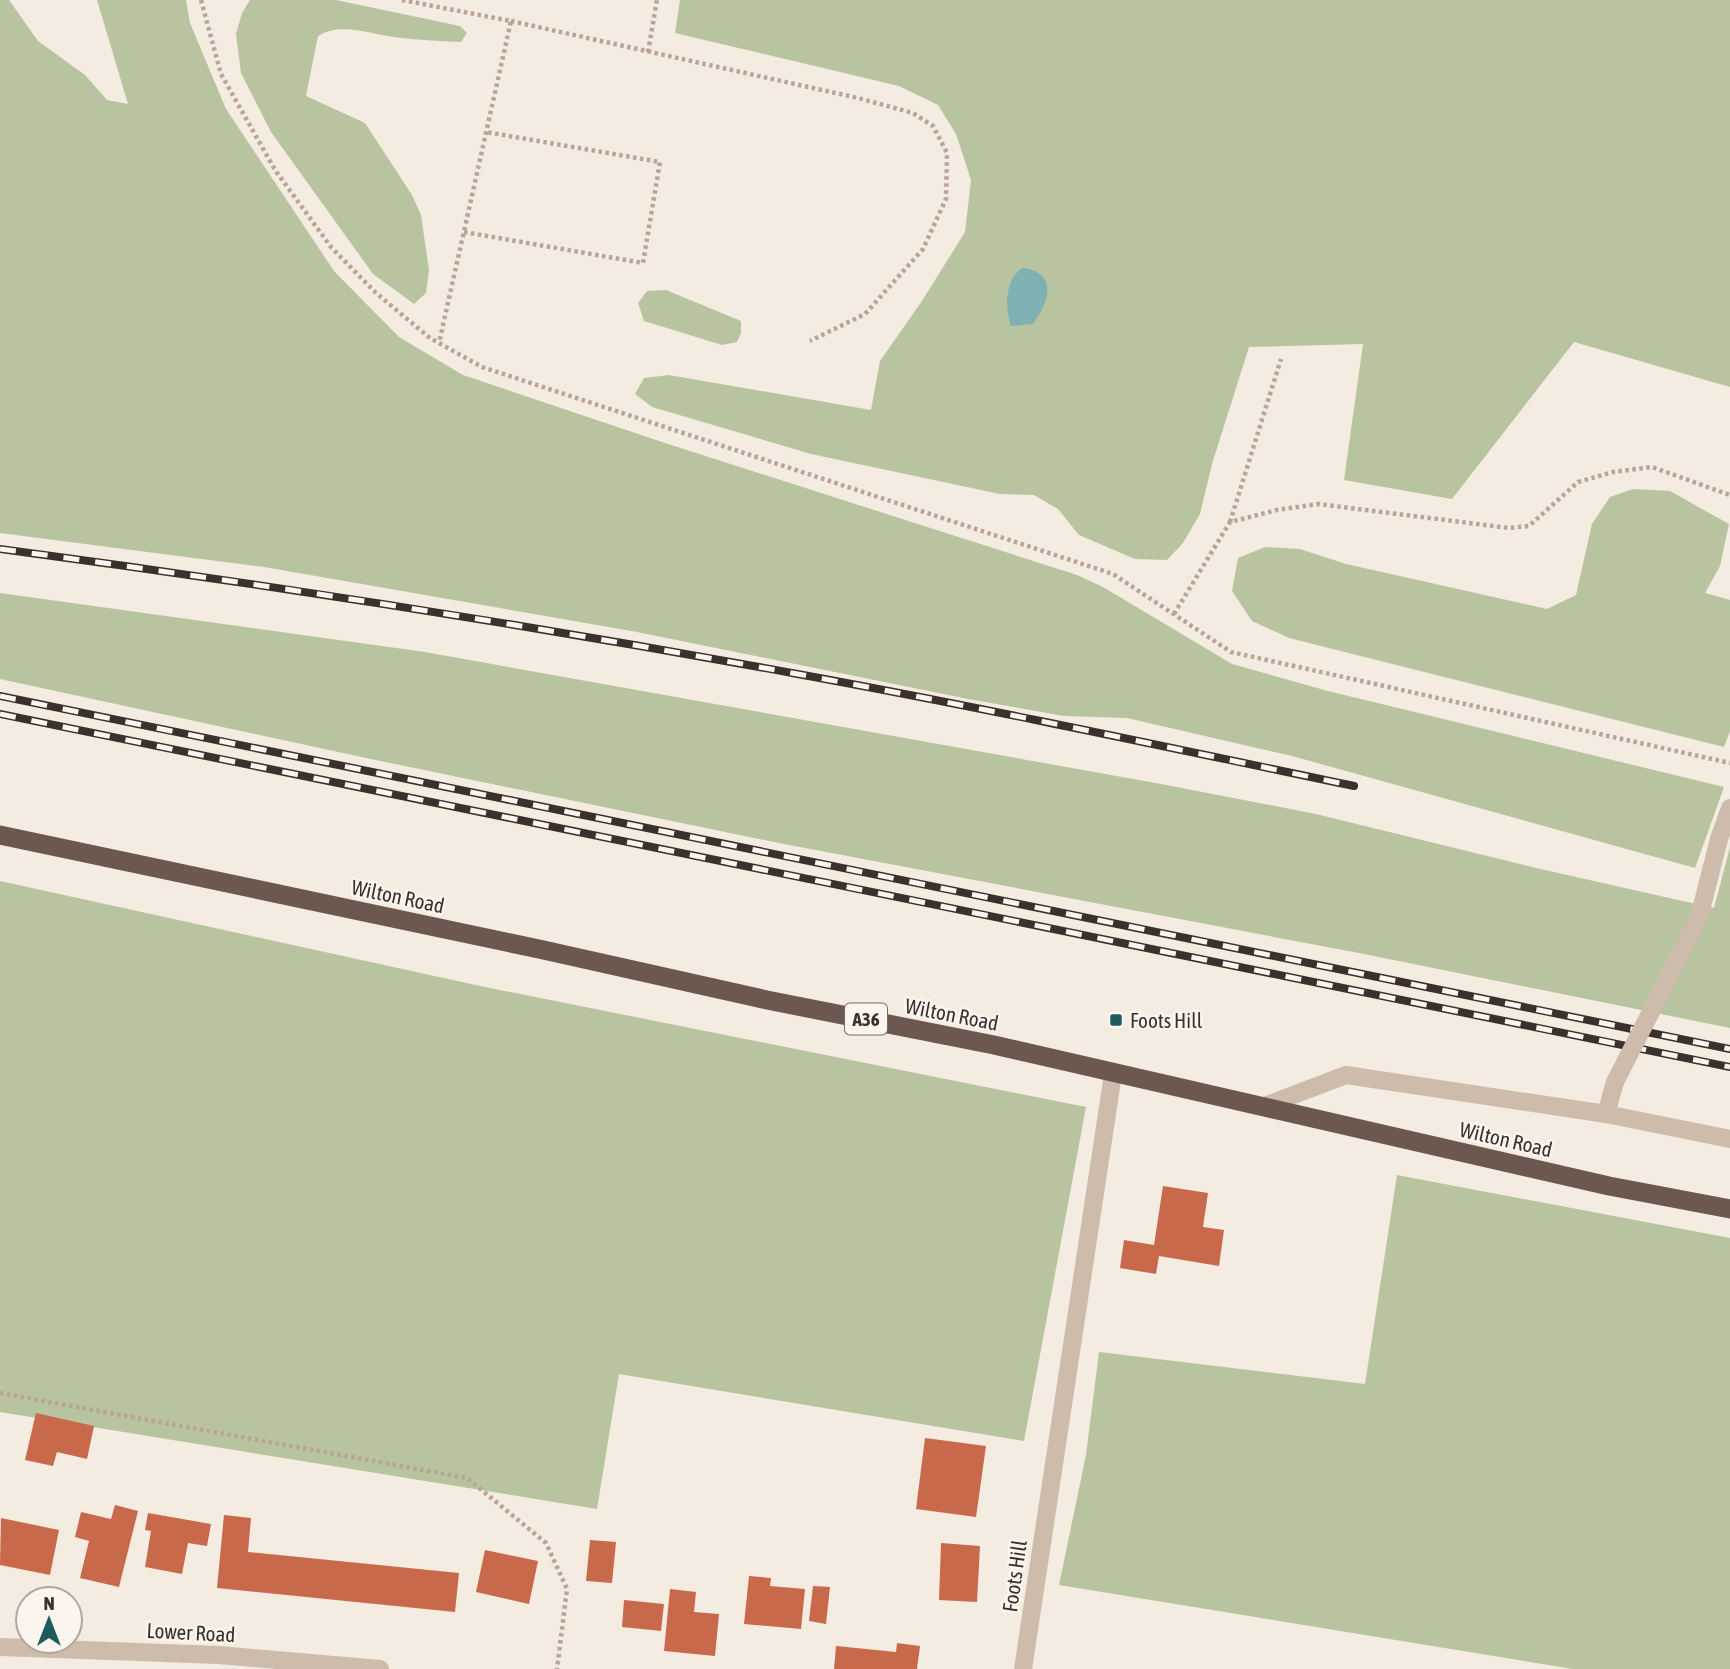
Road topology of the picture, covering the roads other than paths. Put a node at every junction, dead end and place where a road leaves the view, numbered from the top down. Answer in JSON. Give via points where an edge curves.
{"nodes":[{"id":1,"x":1730,"y":807,"type":"edge"},
{"id":2,"x":0,"y":835,"type":"edge"},
{"id":3,"x":1113,"y":1074,"type":"junction"},
{"id":4,"x":1262,"y":1107,"type":"junction"},
{"id":5,"x":1606,"y":1114,"type":"junction"},
{"id":6,"x":1730,"y":1139,"type":"edge"},
{"id":7,"x":1730,"y":1209,"type":"edge"},
{"id":8,"x":0,"y":1647,"type":"edge"},
{"id":9,"x":219,"y":1662,"type":"edge"},
{"id":10,"x":380,"y":1669,"type":"edge"},
{"id":11,"x":1023,"y":1669,"type":"edge"}],
"edges":[{"from":1,"to":5,"type":"street","bridge":true,"via":[[1699,918],[1615,1082]]},
{"from":2,"to":3,"type":"highway","name":"Wilton Road","number":"A36","via":[[995,1045]]},
{"from":3,"to":4,"type":"highway","name":"Wilton Road","number":"A36"},
{"from":3,"to":11,"type":"street","name":"Foots Hill"},
{"from":4,"to":5,"type":"street","via":[[1346,1075]]},
{"from":4,"to":7,"type":"highway","name":"Wilton Road","number":"A36"},
{"from":5,"to":6,"type":"street"},
{"from":8,"to":9,"type":"street","name":"Lower Road"},
{"from":9,"to":10,"type":"street","name":"Lower Road"}]}
